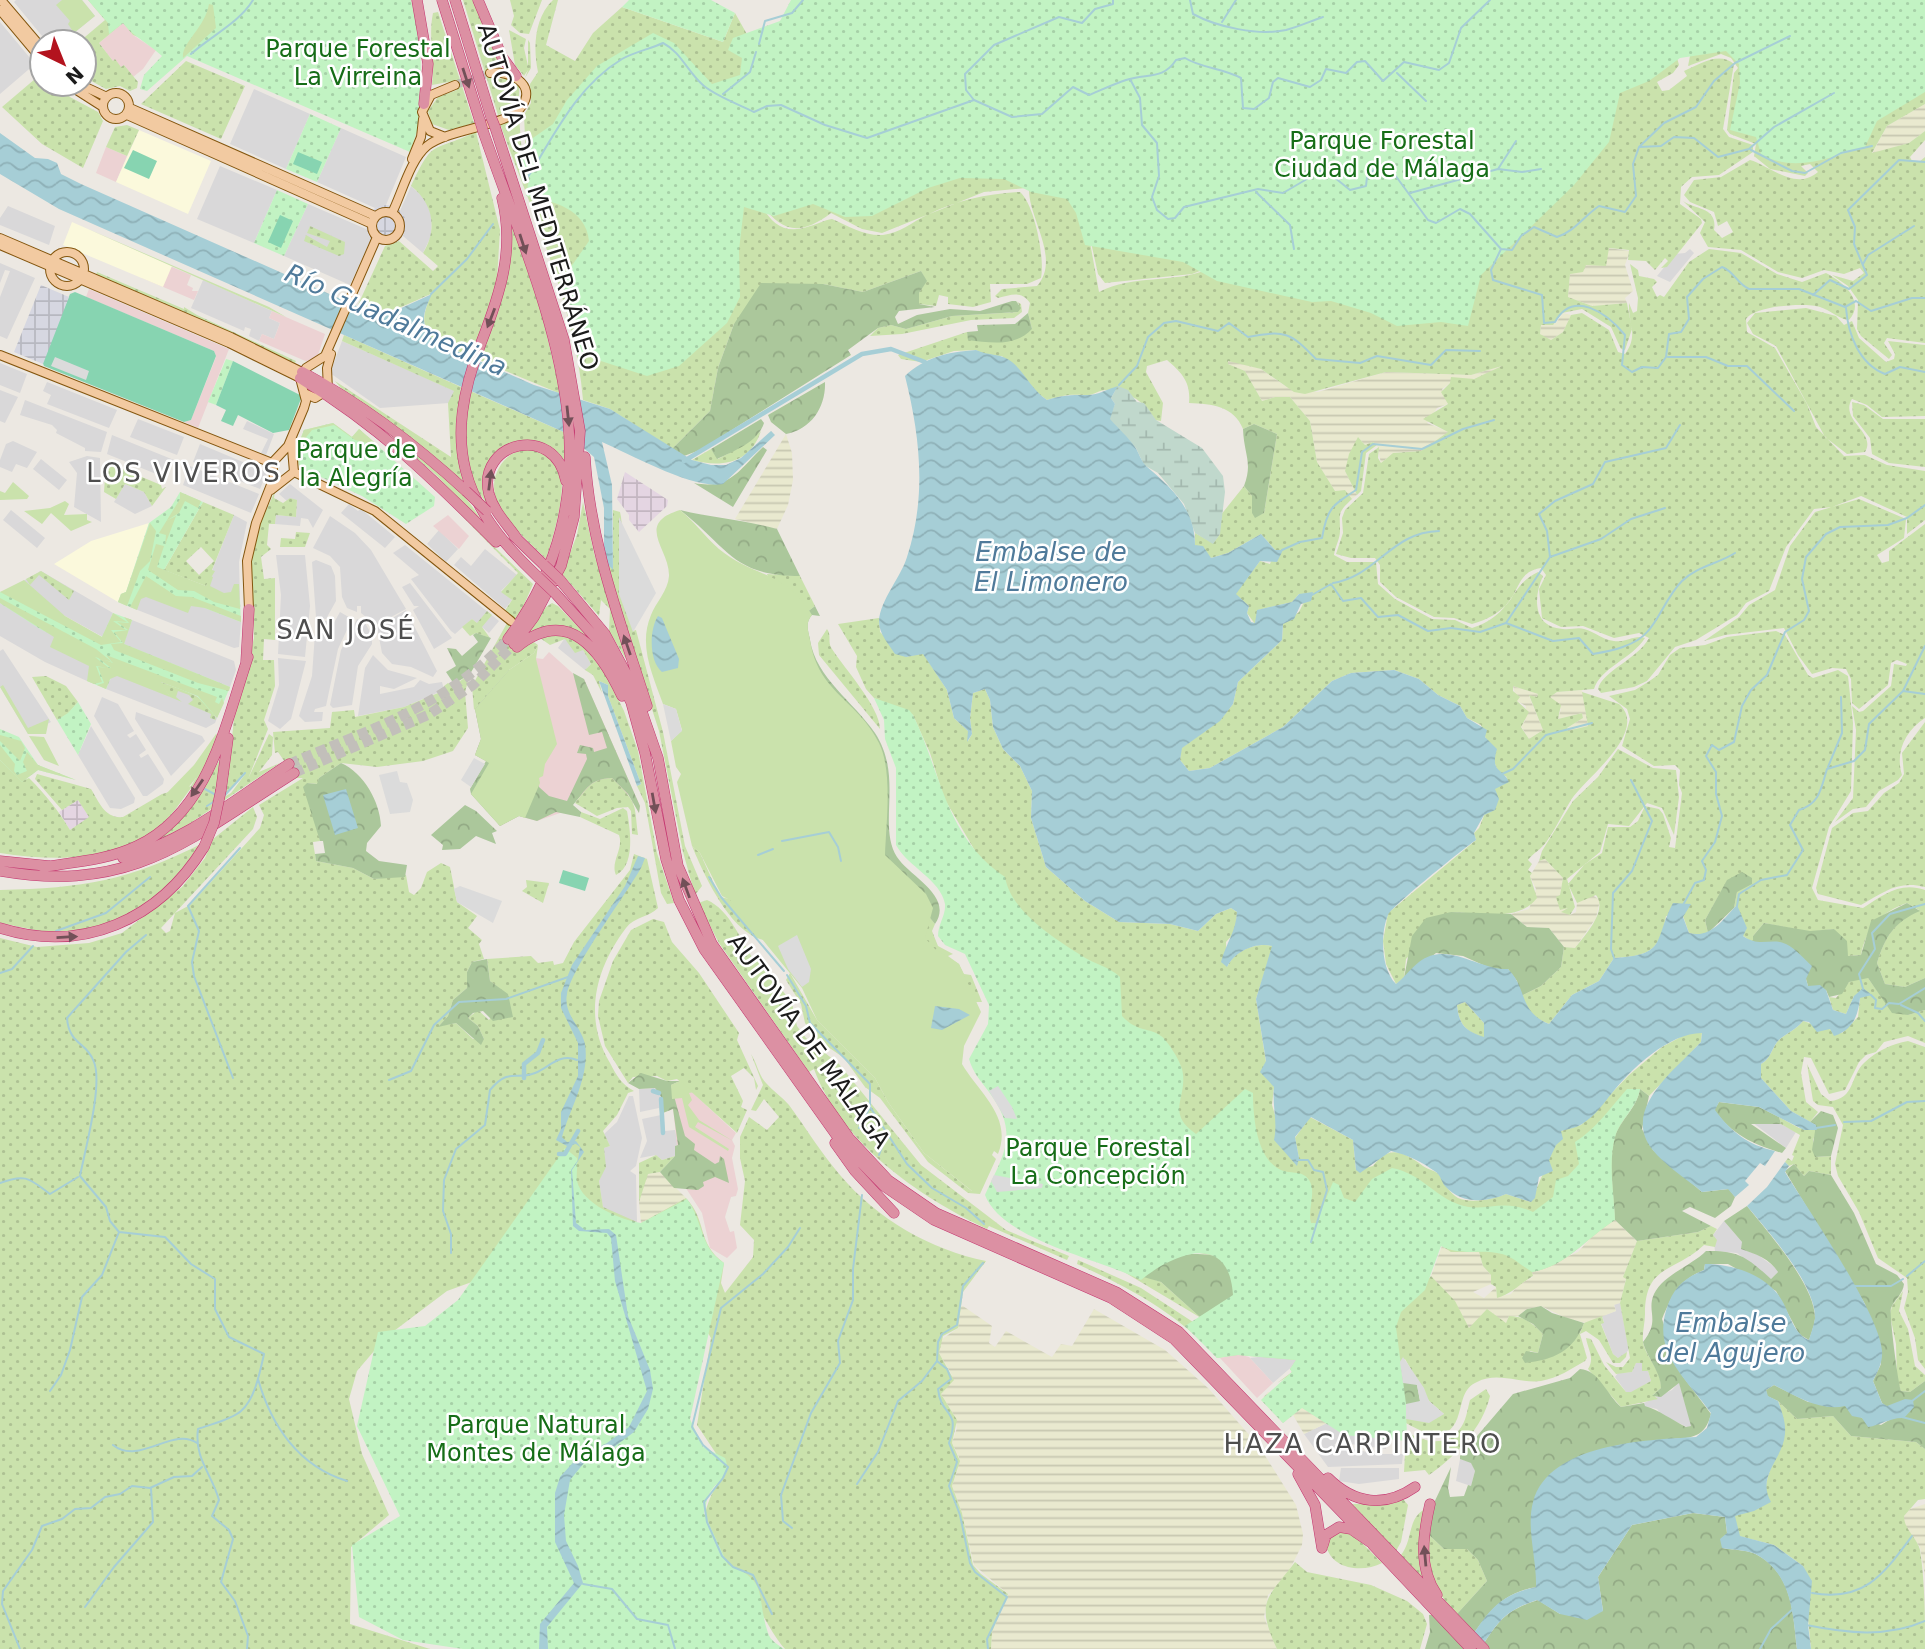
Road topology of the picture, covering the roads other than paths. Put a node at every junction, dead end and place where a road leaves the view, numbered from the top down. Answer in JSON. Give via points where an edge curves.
{"nodes":[{"id":1,"x":1,"y":0,"type":"edge"},
{"id":2,"x":417,"y":0,"type":"edge"},
{"id":3,"x":442,"y":0,"type":"edge"},
{"id":4,"x":455,"y":0,"type":"edge"},
{"id":5,"x":478,"y":0,"type":"edge"},
{"id":6,"x":0,"y":10,"type":"edge"},
{"id":7,"x":28,"y":32,"type":"edge"},
{"id":8,"x":28,"y":43,"type":"edge"},
{"id":9,"x":491,"y":73,"type":"tunnel mouth"},
{"id":10,"x":516,"y":76,"type":"junction"},
{"id":11,"x":456,"y":85,"type":"tunnel mouth"},
{"id":12,"x":98,"y":93,"type":"edge"},
{"id":13,"x":107,"y":97,"type":"junction"},
{"id":14,"x":89,"y":98,"type":"edge"},
{"id":15,"x":424,"y":104,"type":"junction"},
{"id":16,"x":103,"y":107,"type":"junction"},
{"id":17,"x":128,"y":111,"type":"junction"},
{"id":18,"x":422,"y":119,"type":"junction"},
{"id":19,"x":445,"y":137,"type":"junction"},
{"id":20,"x":492,"y":156,"type":"junction"},
{"id":21,"x":390,"y":212,"type":"junction"},
{"id":22,"x":373,"y":220,"type":"junction"},
{"id":23,"x":0,"y":238,"type":"edge"},
{"id":24,"x":380,"y":238,"type":"junction"},
{"id":25,"x":0,"y":245,"type":"edge"},
{"id":26,"x":51,"y":263,"type":"junction"},
{"id":27,"x":82,"y":276,"type":"junction"},
{"id":28,"x":336,"y":339,"type":"junction"},
{"id":29,"x":0,"y":355,"type":"edge"},
{"id":30,"x":313,"y":367,"type":"junction"},
{"id":31,"x":327,"y":373,"type":"junction"},
{"id":32,"x":301,"y":375,"type":"junction"},
{"id":33,"x":304,"y":393,"type":"junction"},
{"id":34,"x":323,"y":393,"type":"junction"},
{"id":35,"x":578,"y":447,"type":"junction"},
{"id":36,"x":282,"y":454,"type":"junction"},
{"id":37,"x":293,"y":459,"type":"junction"},
{"id":38,"x":272,"y":463,"type":"junction"},
{"id":39,"x":294,"y":472,"type":"junction"},
{"id":40,"x":274,"y":473,"type":"junction"},
{"id":41,"x":283,"y":478,"type":"junction"},
{"id":42,"x":267,"y":495,"type":"junction"},
{"id":43,"x":566,"y":510,"type":"junction"},
{"id":44,"x":518,"y":540,"type":"junction"},
{"id":45,"x":536,"y":575,"type":"junction"},
{"id":46,"x":249,"y":609,"type":"joint"},
{"id":47,"x":511,"y":621,"type":"dead end"},
{"id":48,"x":513,"y":643,"type":"junction"},
{"id":49,"x":248,"y":657,"type":"junction"},
{"id":50,"x":641,"y":736,"type":"junction"},
{"id":51,"x":658,"y":758,"type":"junction"},
{"id":52,"x":0,"y":861,"type":"edge"},
{"id":53,"x":43,"y":867,"type":"junction"},
{"id":54,"x":0,"y":871,"type":"edge"},
{"id":55,"x":0,"y":928,"type":"edge"},
{"id":56,"x":818,"y":1112,"type":"junction"},
{"id":57,"x":920,"y":1203,"type":"junction"},
{"id":58,"x":894,"y":1213,"type":"dead end"},
{"id":59,"x":1288,"y":1455,"type":"junction"},
{"id":60,"x":1415,"y":1487,"type":"dead end"},
{"id":61,"x":1430,"y":1504,"type":"dead end"},
{"id":62,"x":1373,"y":1545,"type":"junction"},
{"id":63,"x":1441,"y":1608,"type":"junction"},
{"id":64,"x":1471,"y":1649,"type":"edge"},
{"id":65,"x":1484,"y":1649,"type":"edge"}],
"edges":[{"from":1,"to":7,"type":"main road"},
{"from":2,"to":15,"type":"highway","via":[[428,64]]},
{"from":3,"to":20,"type":"highway","name":"AUTOVÍA DEL MEDITERRÁNEO","one_way":true},
{"from":4,"to":35,"type":"highway","name":"AUTOVÍA DEL MEDITERRÁNEO","via":[[548,288],[575,392]]},
{"from":5,"to":10,"type":"highway","via":[[502,57]]},
{"from":6,"to":8,"type":"main road"},
{"from":9,"to":10,"type":"main road"},
{"from":10,"to":19,"type":"main road","via":[[526,94],[519,111]]},
{"from":11,"to":15,"type":"main road","via":[[431,95]]},
{"from":12,"to":13,"type":"main road"},
{"from":13,"to":16,"type":"main road"},
{"from":13,"to":17,"type":"main road","via":[[124,95]]},
{"from":14,"to":16,"type":"main road"},
{"from":15,"to":18,"type":"main road"},
{"from":16,"to":17,"type":"main road","via":[[111,119]]},
{"from":17,"to":22,"type":"main road"},
{"from":18,"to":19,"type":"main road","via":[[430,131]]},
{"from":18,"to":21,"type":"main road","via":[[418,146]]},
{"from":19,"to":21,"type":"main road","via":[[420,153]]},
{"from":20,"to":35,"type":"highway","name":"AUTOVÍA DEL MEDITERRÁNEO","one_way":true,"via":[[550,326]]},
{"from":20,"to":45,"type":"highway","one_way":true,"via":[[508,226],[507,256],[499,296],[462,401],[460,442],[472,491],[492,528]]},
{"from":21,"to":22,"type":"main road"},
{"from":21,"to":24,"type":"main road","via":[[400,227],[392,238]]},
{"from":22,"to":24,"type":"main road"},
{"from":23,"to":26,"type":"main road"},
{"from":24,"to":28,"type":"main road"},
{"from":25,"to":26,"type":"main road"},
{"from":26,"to":27,"type":"main road"},
{"from":26,"to":27,"type":"main road","via":[[52,278],[59,285],[73,285]]},
{"from":26,"to":27,"type":"main road","via":[[59,253],[75,254],[83,263]]},
{"from":27,"to":32,"type":"main road"},
{"from":28,"to":30,"type":"main road"},
{"from":28,"to":31,"type":"main road"},
{"from":29,"to":38,"type":"main road"},
{"from":30,"to":31,"type":"main road"},
{"from":30,"to":32,"type":"main road"},
{"from":31,"to":34,"type":"main road"},
{"from":32,"to":33,"type":"main road"},
{"from":32,"to":34,"type":"highway"},
{"from":33,"to":34,"type":"main road"},
{"from":33,"to":36,"type":"main road","via":[[304,408]]},
{"from":34,"to":37,"type":"main road","via":[[292,449]]},
{"from":34,"to":44,"type":"highway","name":"AUTOVÍA DE MÁLAGA","bridge":true,"via":[[403,437]]},
{"from":34,"to":45,"type":"highway","via":[[386,436],[438,482],[446,504],[469,514]]},
{"from":35,"to":43,"type":"highway","name":"AUTOVÍA DEL MEDITERRÁNEO"},
{"from":35,"to":48,"type":"highway","name":"AUTOVÍA DEL MEDITERRÁNEO","via":[[574,517],[561,566],[534,617]]},
{"from":51,"to":35,"type":"highway","one_way":true,"via":[[652,721],[599,558]]},
{"from":36,"to":37,"type":"main road"},
{"from":36,"to":38,"type":"main road"},
{"from":37,"to":39,"type":"main road"},
{"from":38,"to":40,"type":"main road"},
{"from":39,"to":41,"type":"main road"},
{"from":39,"to":47,"type":"main road","via":[[375,511]]},
{"from":40,"to":41,"type":"main road"},
{"from":40,"to":42,"type":"main road"},
{"from":41,"to":42,"type":"main road"},
{"from":42,"to":46,"type":"main road","via":[[247,561]]},
{"from":44,"to":43,"type":"highway","one_way":true,"via":[[497,511],[488,484],[495,462],[510,447],[531,444],[554,456],[566,480]]},
{"from":43,"to":48,"type":"highway","name":"AUTOVÍA DEL MEDITERRÁNEO","via":[[558,548]]},
{"from":44,"to":51,"type":"highway","name":"AUTOVÍA DE MÁLAGA","bridge":true,"via":[[591,615],[619,657]]},
{"from":45,"to":50,"type":"highway","name":"AUTOVÍA DE MÁLAGA","bridge":true,"via":[[603,646],[631,702]]},
{"from":46,"to":49,"type":"highway"},
{"from":48,"to":50,"type":"highway","via":[[544,631],[561,630],[581,638],[596,650]]},
{"from":49,"to":53,"type":"highway","one_way":true,"via":[[215,758],[195,793],[167,825],[124,851]]},
{"from":55,"to":49,"type":"highway","one_way":true,"bridge":true,"via":[[51,938],[84,936],[116,925],[163,897],[184,877],[214,822],[230,722]]},
{"from":50,"to":56,"type":"highway","name":"AUTOVÍA DE MÁLAGA","one_way":true,"via":[[679,900],[719,972]]},
{"from":57,"to":51,"type":"highway","name":"AUTOVÍA DE MÁLAGA","one_way":true,"via":[[888,1180],[849,1138],[712,944],[678,866]]},
{"from":52,"to":53,"type":"highway"},
{"from":53,"to":54,"type":"highway","via":[[105,862],[158,848],[291,769],[165,855],[109,873],[30,876]]},
{"from":56,"to":58,"type":"highway","via":[[855,1171]]},
{"from":56,"to":59,"type":"highway","name":"AUTOVÍA DE MÁLAGA","via":[[865,1168],[911,1206],[969,1238],[1111,1298],[1174,1339]]},
{"from":57,"to":60,"type":"highway","via":[[1083,1271],[1158,1311],[1203,1347],[1348,1495],[1386,1500]]},
{"from":57,"to":63,"type":"highway","name":"AUTOVÍA DE MÁLAGA","via":[[972,1231],[1116,1292],[1179,1332]]},
{"from":59,"to":62,"type":"highway","name":"AUTOVÍA DE MÁLAGA"},
{"from":59,"to":62,"type":"highway","via":[[1310,1492],[1321,1551],[1326,1535],[1339,1527],[1351,1529]]},
{"from":63,"to":61,"type":"highway","one_way":true,"via":[[1425,1563]]},
{"from":62,"to":63,"type":"highway","name":"AUTOVÍA DE MÁLAGA"},
{"from":63,"to":64,"type":"highway","name":"AUTOVÍA DE MÁLAGA"},
{"from":63,"to":65,"type":"highway","name":"AUTOVÍA DE MÁLAGA"}]}
